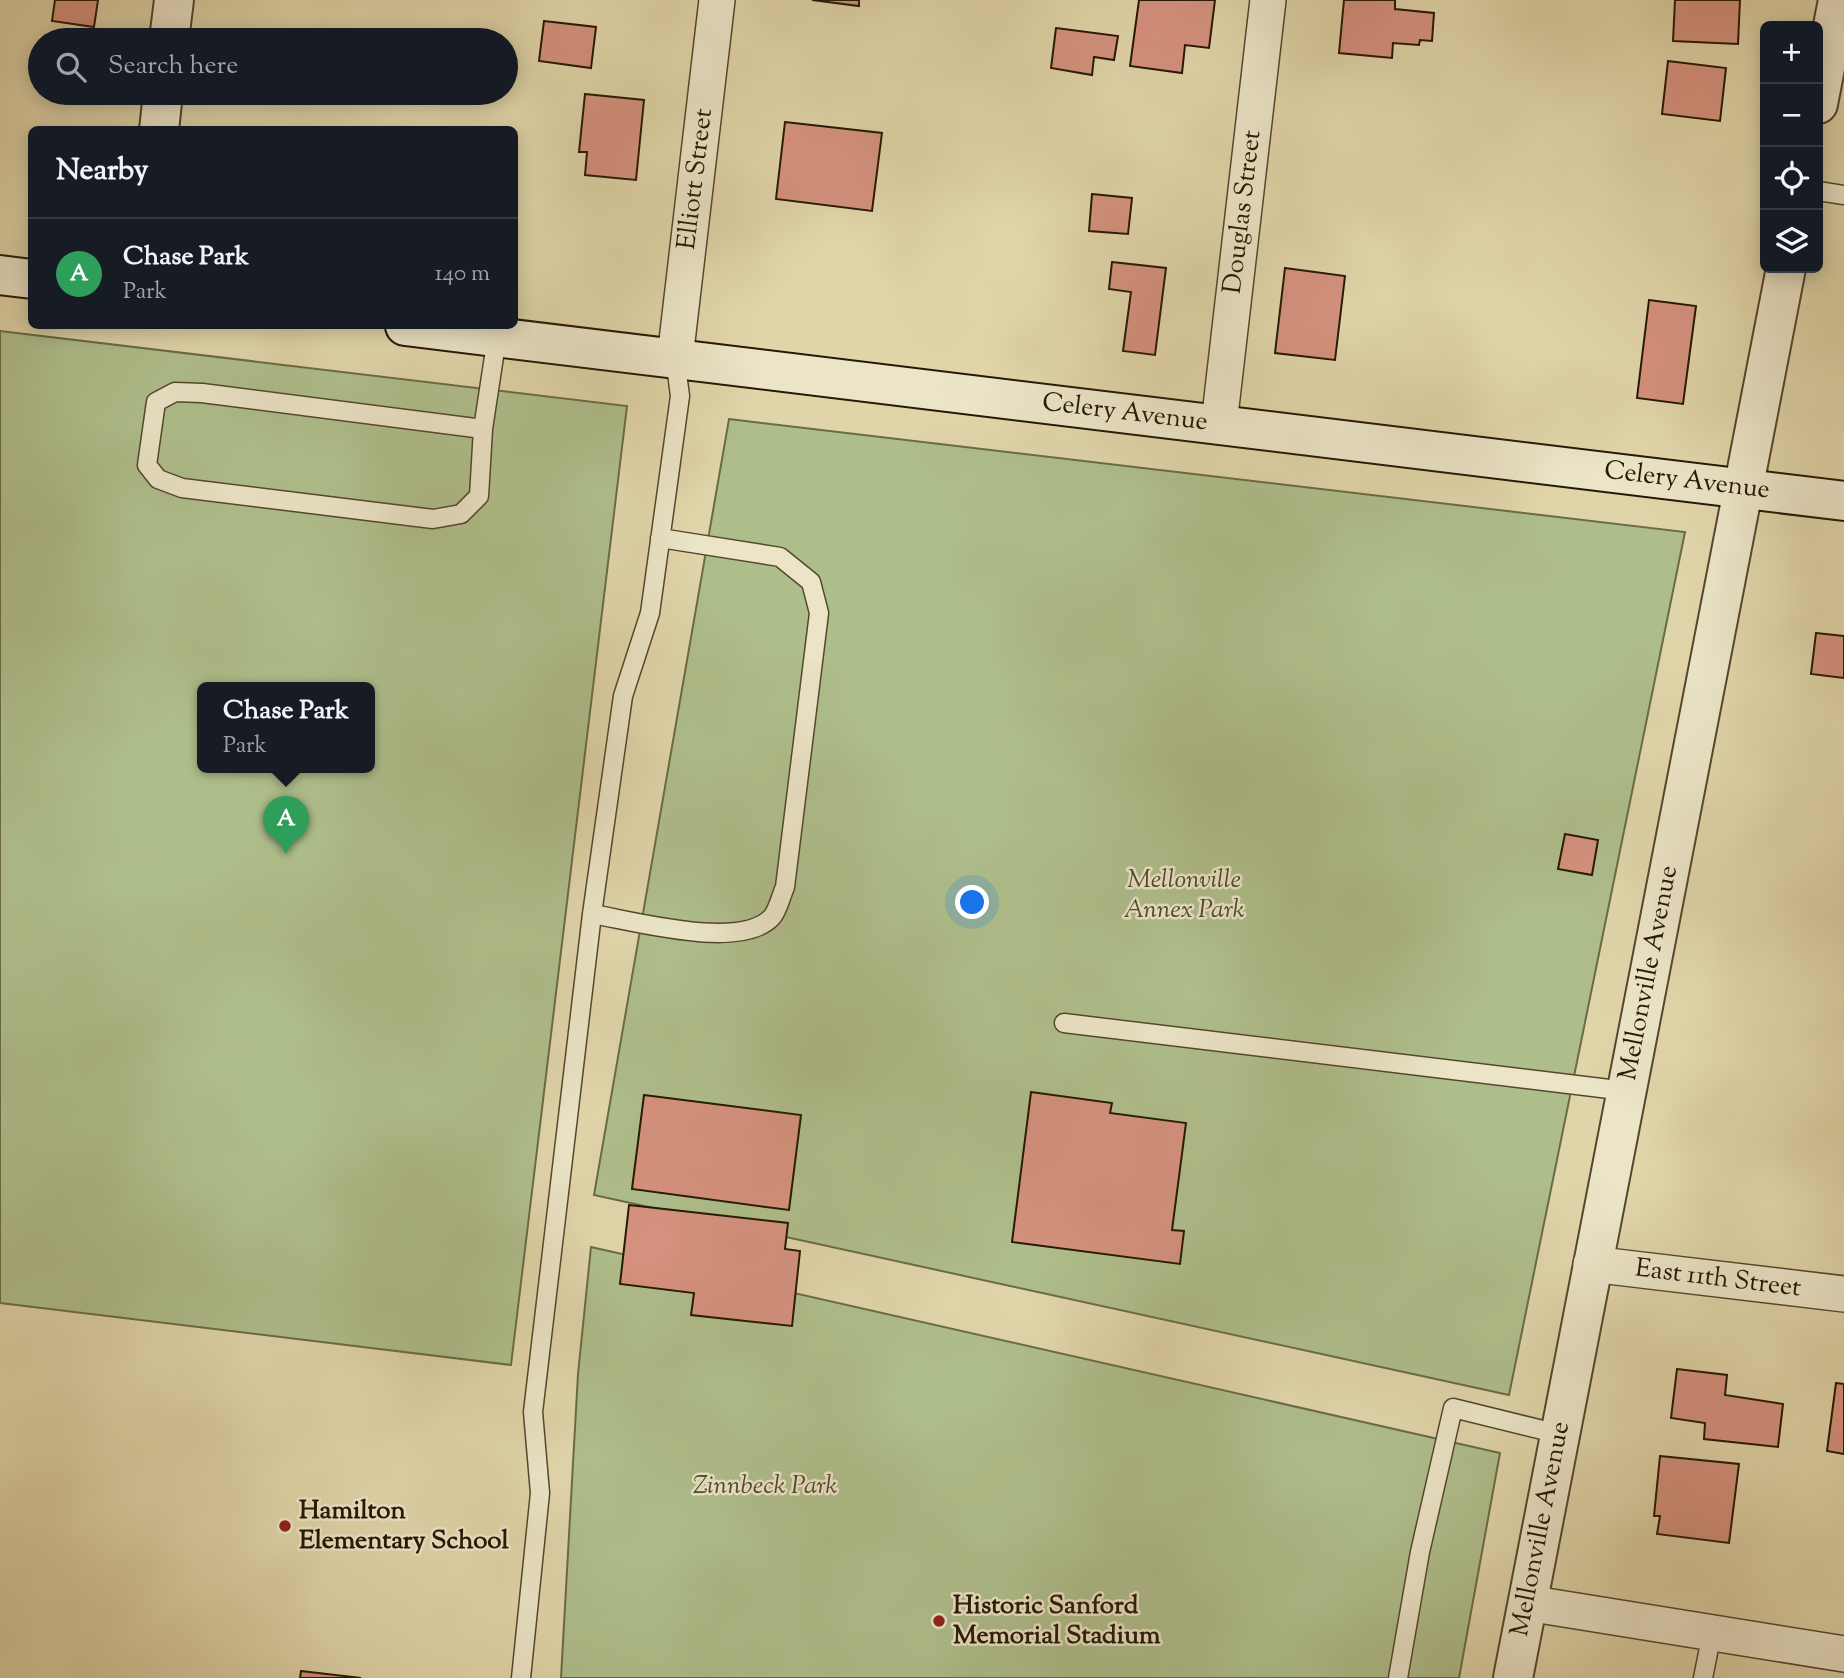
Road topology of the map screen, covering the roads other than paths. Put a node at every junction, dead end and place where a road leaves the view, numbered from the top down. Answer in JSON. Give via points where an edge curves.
{"nodes":[{"id":1,"x":174,"y":0,"type":"edge"},
{"id":2,"x":717,"y":0,"type":"edge"},
{"id":3,"x":1268,"y":0,"type":"edge"},
{"id":4,"x":1838,"y":0,"type":"edge"},
{"id":5,"x":170,"y":28,"type":"edge"},
{"id":6,"x":1822,"y":84,"type":"edge"},
{"id":7,"x":162,"y":105,"type":"edge"},
{"id":8,"x":159,"y":126,"type":"edge"},
{"id":9,"x":1823,"y":192,"type":"edge"},
{"id":10,"x":1844,"y":195,"type":"edge"},
{"id":11,"x":1785,"y":273,"type":"edge"},
{"id":12,"x":0,"y":275,"type":"edge"},
{"id":13,"x":28,"y":278,"type":"edge"},
{"id":14,"x":430,"y":329,"type":"edge"},
{"id":15,"x":497,"y":337,"type":"junction"},
{"id":16,"x":675,"y":358,"type":"junction"},
{"id":17,"x":1219,"y":424,"type":"junction"},
{"id":18,"x":483,"y":429,"type":"junction"},
{"id":19,"x":1744,"y":488,"type":"junction"},
{"id":20,"x":1844,"y":501,"type":"edge"},
{"id":21,"x":660,"y":537,"type":"junction"},
{"id":22,"x":592,"y":914,"type":"junction"},
{"id":23,"x":1064,"y":1023,"type":"dead end"},
{"id":24,"x":1626,"y":1091,"type":"junction"},
{"id":25,"x":1591,"y":1264,"type":"junction"},
{"id":26,"x":1844,"y":1294,"type":"edge"},
{"id":27,"x":1559,"y":1434,"type":"junction"},
{"id":28,"x":1527,"y":1603,"type":"junction"},
{"id":29,"x":1712,"y":1633,"type":"junction"},
{"id":30,"x":1844,"y":1654,"type":"edge"},
{"id":31,"x":521,"y":1678,"type":"edge"},
{"id":32,"x":1398,"y":1678,"type":"edge"},
{"id":33,"x":1513,"y":1678,"type":"edge"},
{"id":34,"x":1703,"y":1678,"type":"edge"}],
"edges":[{"from":1,"to":5,"type":"street"},
{"from":2,"to":16,"type":"street","name":"Elliott Street"},
{"from":3,"to":17,"type":"street","name":"Douglas Street"},
{"from":4,"to":6,"type":"street"},
{"from":7,"to":8,"type":"street"},
{"from":9,"to":10,"type":"lane"},
{"from":11,"to":19,"type":"street","name":"Mellonville Avenue"},
{"from":12,"to":13,"type":"street"},
{"from":14,"to":15,"type":"street","name":"Celery Avenue"},
{"from":15,"to":16,"type":"street","name":"Celery Avenue"},
{"from":15,"to":18,"type":"lane"},
{"from":16,"to":17,"type":"street","name":"Celery Avenue"},
{"from":16,"to":21,"type":"lane","via":[[680,396]]},
{"from":17,"to":19,"type":"street","name":"Celery Avenue"},
{"from":18,"to":18,"type":"lane","via":[[175,392],[156,402],[147,466],[158,479],[182,488],[433,519],[461,514],[478,496]]},
{"from":19,"to":20,"type":"street","name":"Celery Avenue"},
{"from":19,"to":24,"type":"street","name":"Mellonville Avenue"},
{"from":21,"to":22,"type":"lane","via":[[650,613],[623,696]]},
{"from":21,"to":22,"type":"lane","via":[[780,557],[811,582],[819,613],[785,887],[773,916],[754,930],[711,935]]},
{"from":22,"to":31,"type":"lane","via":[[533,1412],[540,1493]]},
{"from":23,"to":24,"type":"lane"},
{"from":24,"to":25,"type":"street","name":"Mellonville Avenue"},
{"from":25,"to":26,"type":"street","name":"East 11th Street"},
{"from":25,"to":27,"type":"street","name":"Mellonville Avenue"},
{"from":27,"to":28,"type":"street","name":"Mellonville Avenue"},
{"from":27,"to":32,"type":"lane","via":[[1453,1408],[1420,1552]]},
{"from":28,"to":29,"type":"street"},
{"from":28,"to":33,"type":"street","name":"Mellonville Avenue"},
{"from":29,"to":30,"type":"street"},
{"from":29,"to":34,"type":"lane"}]}
